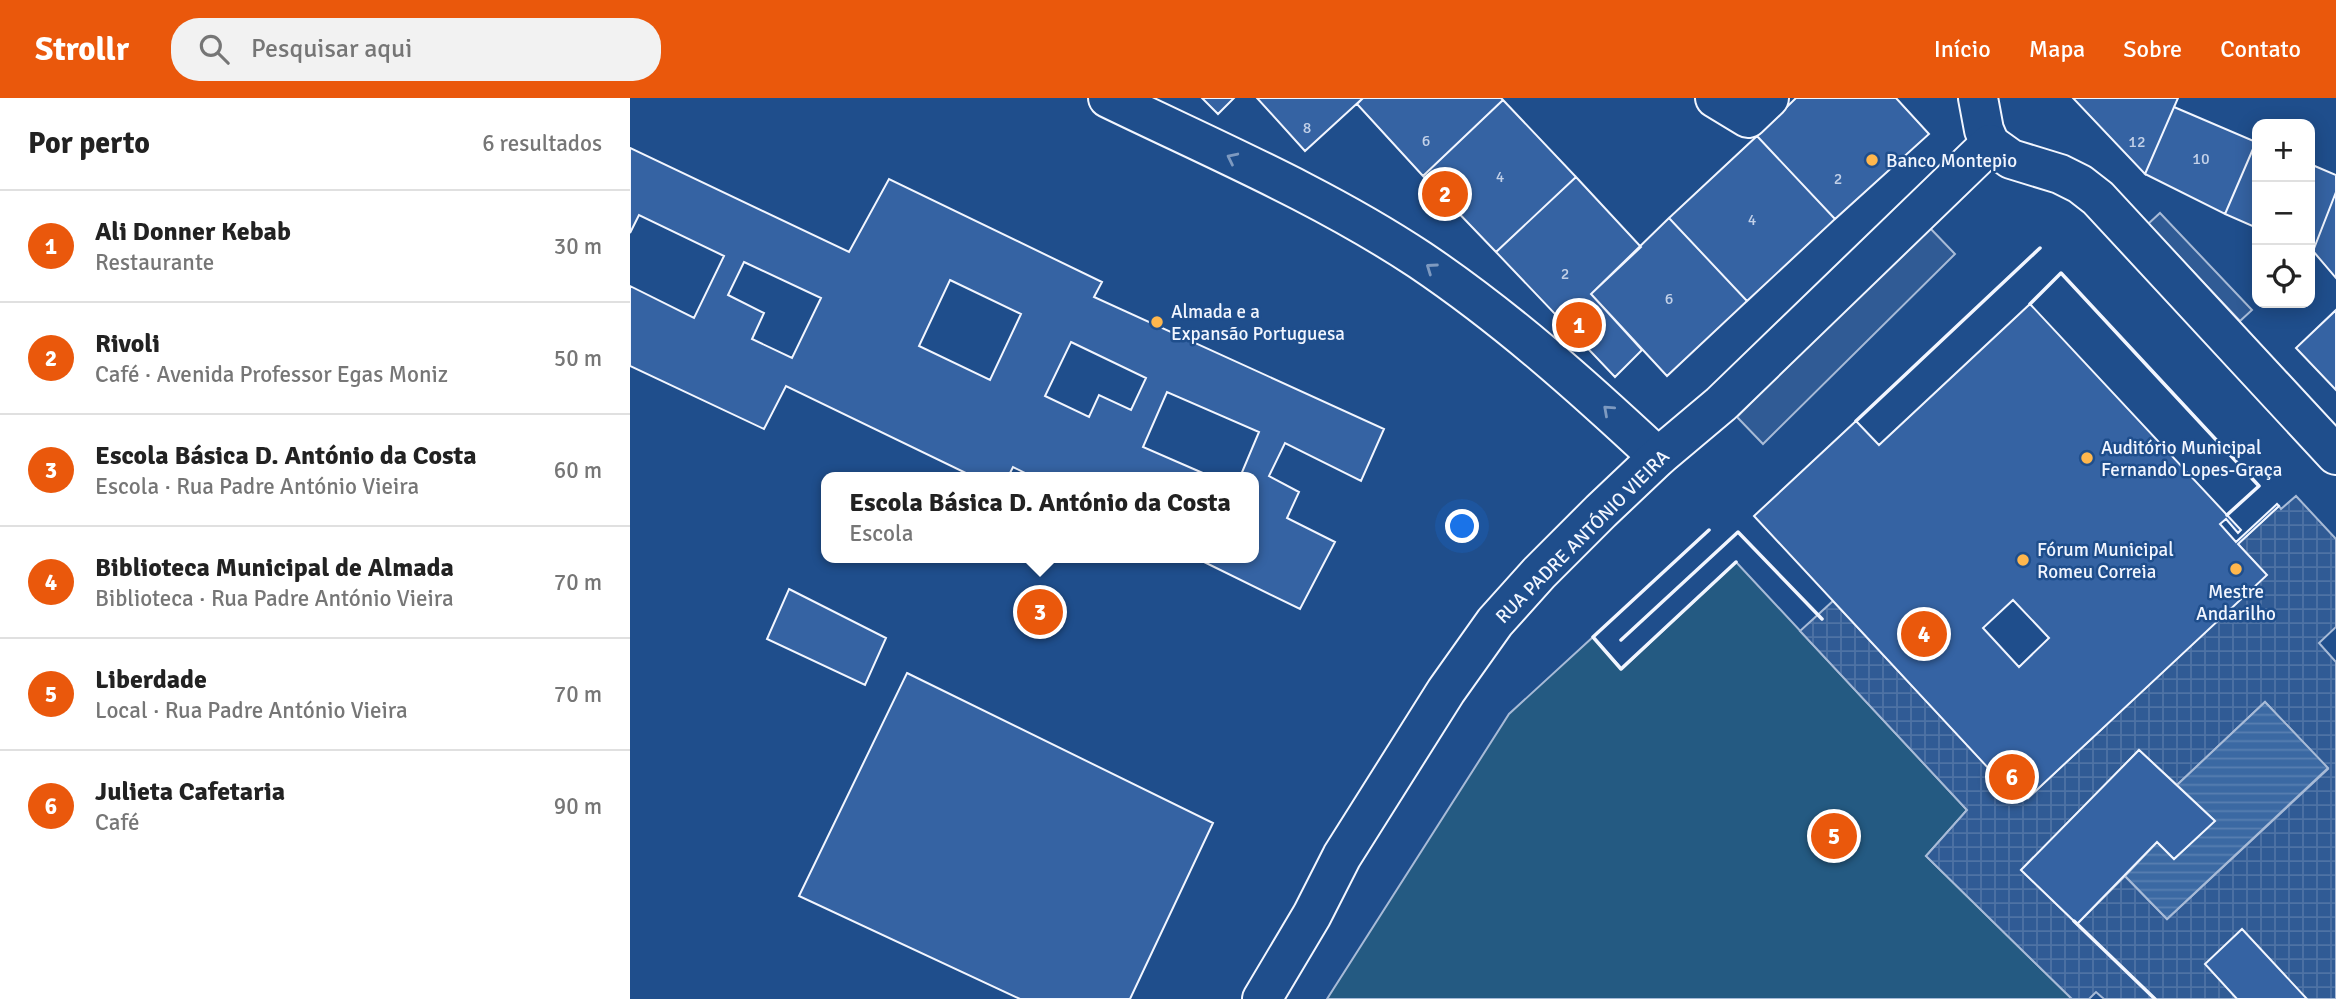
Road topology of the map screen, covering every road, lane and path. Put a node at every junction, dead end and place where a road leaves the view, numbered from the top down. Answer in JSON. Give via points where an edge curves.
{"nodes":[{"id":1,"x":1108,"y":98,"type":"edge"},
{"id":2,"x":1715,"y":98,"type":"edge"},
{"id":3,"x":1769,"y":98,"type":"edge"},
{"id":4,"x":1978,"y":98,"type":"edge"},
{"id":5,"x":1990,"y":144,"type":"junction"},
{"id":6,"x":2336,"y":455,"type":"edge"},
{"id":7,"x":1658,"y":457,"type":"junction"},
{"id":8,"x":1262,"y":999,"type":"edge"}],
"edges":[{"from":7,"to":1,"type":"street","one_way":true,"via":[[1495,314],[1419,260],[1342,213]]},
{"from":2,"to":3,"type":"street","via":[[1748,118]]},
{"from":4,"to":5,"type":"street"},
{"from":5,"to":6,"type":"street","via":[[2011,159],[2070,178],[2098,198]]},
{"from":5,"to":7,"type":"street","name":"RUA PADRE ANTÓNIO VIEIRA","via":[[1721,404]]},
{"from":7,"to":8,"type":"street","name":"RUA PADRE ANTÓNIO VIEIRA","via":[[1539,573],[1479,644],[1342,856]]}]}
